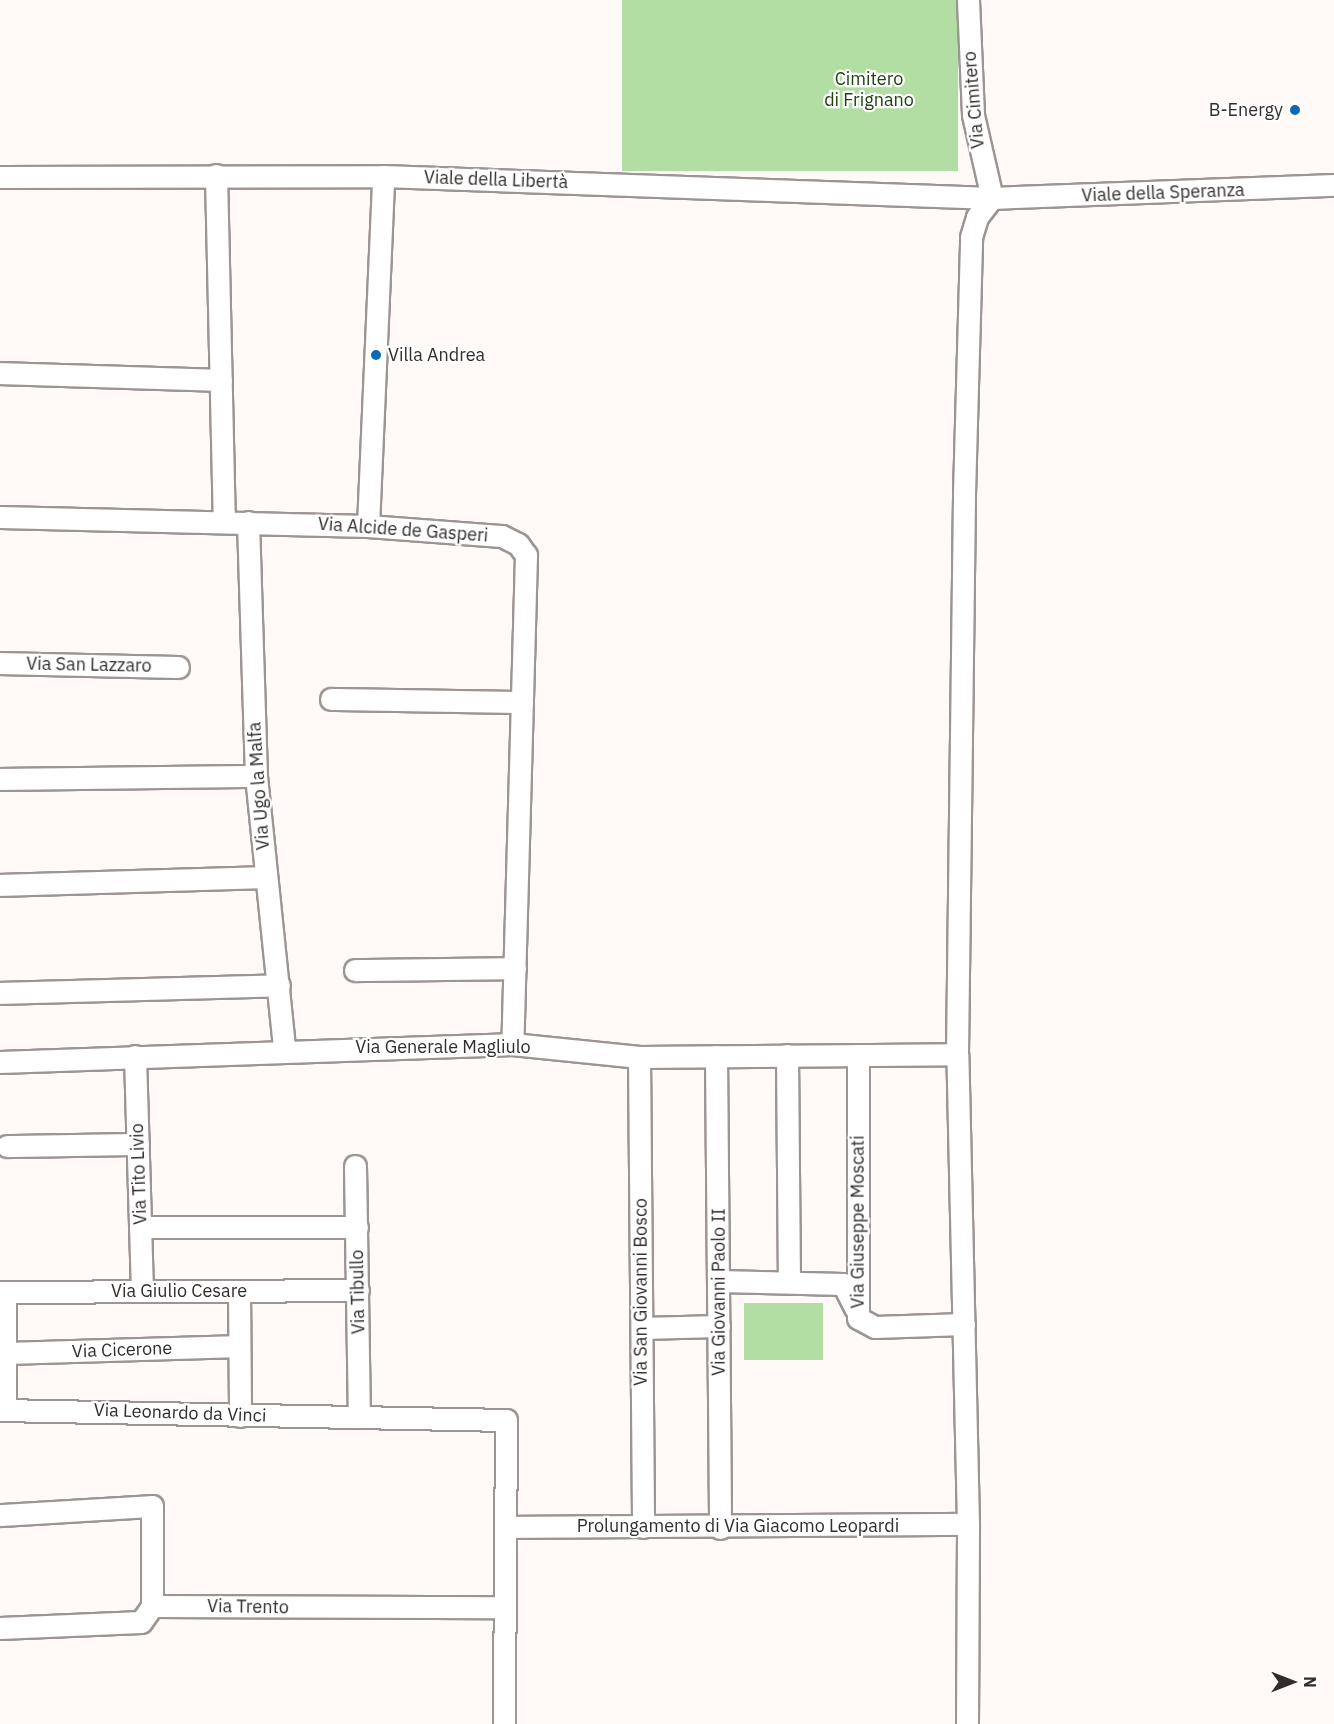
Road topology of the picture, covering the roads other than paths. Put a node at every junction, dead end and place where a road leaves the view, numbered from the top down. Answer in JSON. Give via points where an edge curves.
{"nodes":[{"id":1,"x":968,"y":0,"type":"edge"},
{"id":2,"x":216,"y":175,"type":"junction"},
{"id":3,"x":383,"y":176,"type":"junction"},
{"id":4,"x":0,"y":177,"type":"edge"},
{"id":5,"x":1334,"y":185,"type":"edge"},
{"id":6,"x":992,"y":198,"type":"junction"},
{"id":7,"x":0,"y":373,"type":"edge"},
{"id":8,"x":221,"y":380,"type":"junction"},
{"id":9,"x":0,"y":517,"type":"edge"},
{"id":10,"x":224,"y":522,"type":"junction"},
{"id":11,"x":248,"y":522,"type":"junction"},
{"id":12,"x":368,"y":526,"type":"junction"},
{"id":13,"x":0,"y":663,"type":"edge"},
{"id":14,"x":178,"y":667,"type":"dead end"},
{"id":15,"x":331,"y":699,"type":"dead end"},
{"id":16,"x":522,"y":702,"type":"junction"},
{"id":17,"x":256,"y":776,"type":"junction"},
{"id":18,"x":0,"y":779,"type":"edge"},
{"id":19,"x":266,"y":877,"type":"junction"},
{"id":20,"x":0,"y":885,"type":"edge"},
{"id":21,"x":515,"y":968,"type":"junction"},
{"id":22,"x":356,"y":970,"type":"dead end"},
{"id":23,"x":279,"y":985,"type":"junction"},
{"id":24,"x":0,"y":993,"type":"edge"},
{"id":25,"x":512,"y":1044,"type":"junction"},
{"id":26,"x":284,"y":1049,"type":"junction"},
{"id":27,"x":957,"y":1054,"type":"junction"},
{"id":28,"x":788,"y":1055,"type":"junction"},
{"id":29,"x":858,"y":1055,"type":"junction"},
{"id":30,"x":135,"y":1056,"type":"junction"},
{"id":31,"x":716,"y":1056,"type":"junction"},
{"id":32,"x":639,"y":1057,"type":"junction"},
{"id":33,"x":0,"y":1062,"type":"edge"},
{"id":34,"x":138,"y":1144,"type":"junction"},
{"id":35,"x":8,"y":1146,"type":"dead end"},
{"id":36,"x":356,"y":1166,"type":"dead end"},
{"id":37,"x":140,"y":1227,"type":"junction"},
{"id":38,"x":357,"y":1227,"type":"junction"},
{"id":39,"x":719,"y":1281,"type":"junction"},
{"id":40,"x":789,"y":1282,"type":"junction"},
{"id":41,"x":358,"y":1290,"type":"junction"},
{"id":42,"x":239,"y":1291,"type":"junction"},
{"id":43,"x":142,"y":1292,"type":"junction"},
{"id":44,"x":3,"y":1293,"type":"edge"},
{"id":45,"x":858,"y":1318,"type":"junction"},
{"id":46,"x":963,"y":1324,"type":"junction"},
{"id":47,"x":719,"y":1326,"type":"junction"},
{"id":48,"x":642,"y":1328,"type":"junction"},
{"id":49,"x":239,"y":1346,"type":"junction"},
{"id":50,"x":5,"y":1353,"type":"junction"},
{"id":51,"x":3,"y":1410,"type":"edge"},
{"id":52,"x":240,"y":1416,"type":"junction"},
{"id":53,"x":359,"y":1418,"type":"junction"},
{"id":54,"x":0,"y":1515,"type":"edge"},
{"id":55,"x":968,"y":1524,"type":"junction"},
{"id":56,"x":508,"y":1527,"type":"junction"},
{"id":57,"x":643,"y":1527,"type":"junction"},
{"id":58,"x":720,"y":1528,"type":"junction"},
{"id":59,"x":152,"y":1606,"type":"junction"},
{"id":60,"x":506,"y":1607,"type":"junction"},
{"id":61,"x":0,"y":1628,"type":"edge"},
{"id":62,"x":504,"y":1724,"type":"edge"},
{"id":63,"x":967,"y":1724,"type":"edge"}],
"edges":[{"from":1,"to":6,"type":"street","name":"Via Cimitero","via":[[973,115]]},
{"from":2,"to":3,"type":"street","name":"Viale della Libertà"},
{"from":2,"to":4,"type":"street","name":"Viale della Libertà"},
{"from":2,"to":8,"type":"street"},
{"from":3,"to":6,"type":"street","name":"Viale della Libertà"},
{"from":3,"to":12,"type":"street"},
{"from":5,"to":6,"type":"street","name":"Viale della Speranza"},
{"from":6,"to":27,"type":"street","via":[[976,217],[971,237]]},
{"from":7,"to":8,"type":"street"},
{"from":8,"to":10,"type":"street"},
{"from":9,"to":10,"type":"street","name":"Via Alcide de Gasperi"},
{"from":10,"to":11,"type":"street","name":"Via Alcide de Gasperi"},
{"from":11,"to":12,"type":"street","name":"Via Alcide de Gasperi"},
{"from":11,"to":17,"type":"street","name":"Via Ugo la Malfa"},
{"from":12,"to":16,"type":"street","name":"Via Alcide de Gasperi","via":[[502,536],[519,544],[526,555]]},
{"from":13,"to":14,"type":"street","name":"Via San Lazzaro"},
{"from":15,"to":16,"type":"street"},
{"from":16,"to":21,"type":"street","name":"Via Alcide de Gasperi"},
{"from":17,"to":18,"type":"street"},
{"from":17,"to":19,"type":"street","name":"Via Ugo la Malfa"},
{"from":19,"to":20,"type":"street"},
{"from":19,"to":23,"type":"street","name":"Via Ugo la Malfa"},
{"from":21,"to":22,"type":"street"},
{"from":21,"to":25,"type":"street","name":"Via Alcide de Gasperi"},
{"from":23,"to":24,"type":"street"},
{"from":23,"to":26,"type":"street","name":"Via Ugo la Malfa"},
{"from":25,"to":26,"type":"street","name":"Via Generale Magliulo"},
{"from":25,"to":32,"type":"street","name":"Via Generale Magliulo"},
{"from":26,"to":30,"type":"street","name":"Via Generale Magliulo"},
{"from":27,"to":29,"type":"street","name":"Via Generale Magliulo"},
{"from":27,"to":46,"type":"street"},
{"from":28,"to":29,"type":"street","name":"Via Generale Magliulo"},
{"from":28,"to":31,"type":"street","name":"Via Generale Magliulo"},
{"from":28,"to":40,"type":"street"},
{"from":29,"to":45,"type":"street","name":"Via Giuseppe Moscati"},
{"from":30,"to":33,"type":"street","name":"Via Generale Magliulo"},
{"from":30,"to":34,"type":"street","name":"Via Tito Livio"},
{"from":31,"to":32,"type":"street","name":"Via Generale Magliulo"},
{"from":31,"to":39,"type":"street","name":"Via Giovanni Paolo II"},
{"from":32,"to":48,"type":"street","name":"Via San Giovanni Bosco"},
{"from":34,"to":35,"type":"street"},
{"from":34,"to":37,"type":"street","name":"Via Tito Livio"},
{"from":36,"to":38,"type":"street","name":"Via Tibullo"},
{"from":37,"to":38,"type":"street"},
{"from":37,"to":43,"type":"street","name":"Via Tito Livio"},
{"from":38,"to":41,"type":"street","name":"Via Tibullo"},
{"from":39,"to":40,"type":"street"},
{"from":39,"to":47,"type":"street","name":"Via Giovanni Paolo II"},
{"from":40,"to":45,"type":"street","via":[[843,1284],[854,1298]]},
{"from":41,"to":42,"type":"street","name":"Via Giulio Cesare"},
{"from":41,"to":53,"type":"street","name":"Via Tibullo"},
{"from":42,"to":43,"type":"street","name":"Via Giulio Cesare"},
{"from":42,"to":49,"type":"street"},
{"from":43,"to":44,"type":"street","name":"Via Giulio Cesare"},
{"from":44,"to":50,"type":"street"},
{"from":45,"to":46,"type":"street","name":"Via Giuseppe Moscati","via":[[875,1326]]},
{"from":46,"to":55,"type":"street"},
{"from":47,"to":48,"type":"street"},
{"from":47,"to":58,"type":"street","name":"Via Giovanni Paolo II"},
{"from":48,"to":57,"type":"street","name":"Via San Giovanni Bosco"},
{"from":49,"to":50,"type":"street","name":"Via Cicerone"},
{"from":49,"to":52,"type":"street"},
{"from":50,"to":51,"type":"street"},
{"from":51,"to":52,"type":"street","name":"Via Leonardo da Vinci"},
{"from":52,"to":53,"type":"street","name":"Via Leonardo da Vinci"},
{"from":53,"to":56,"type":"street","via":[[506,1420]]},
{"from":54,"to":59,"type":"street","via":[[152,1506]]},
{"from":55,"to":58,"type":"street","name":"Prolungamento di Via Giacomo Leopardi"},
{"from":55,"to":63,"type":"street"},
{"from":56,"to":57,"type":"street","name":"Prolungamento di Via Giacomo Leopardi"},
{"from":56,"to":60,"type":"street"},
{"from":57,"to":58,"type":"street","name":"Prolungamento di Via Giacomo Leopardi"},
{"from":59,"to":60,"type":"street","name":"Via Trento"},
{"from":59,"to":61,"type":"street","via":[[141,1622]]},
{"from":60,"to":62,"type":"street"}]}
